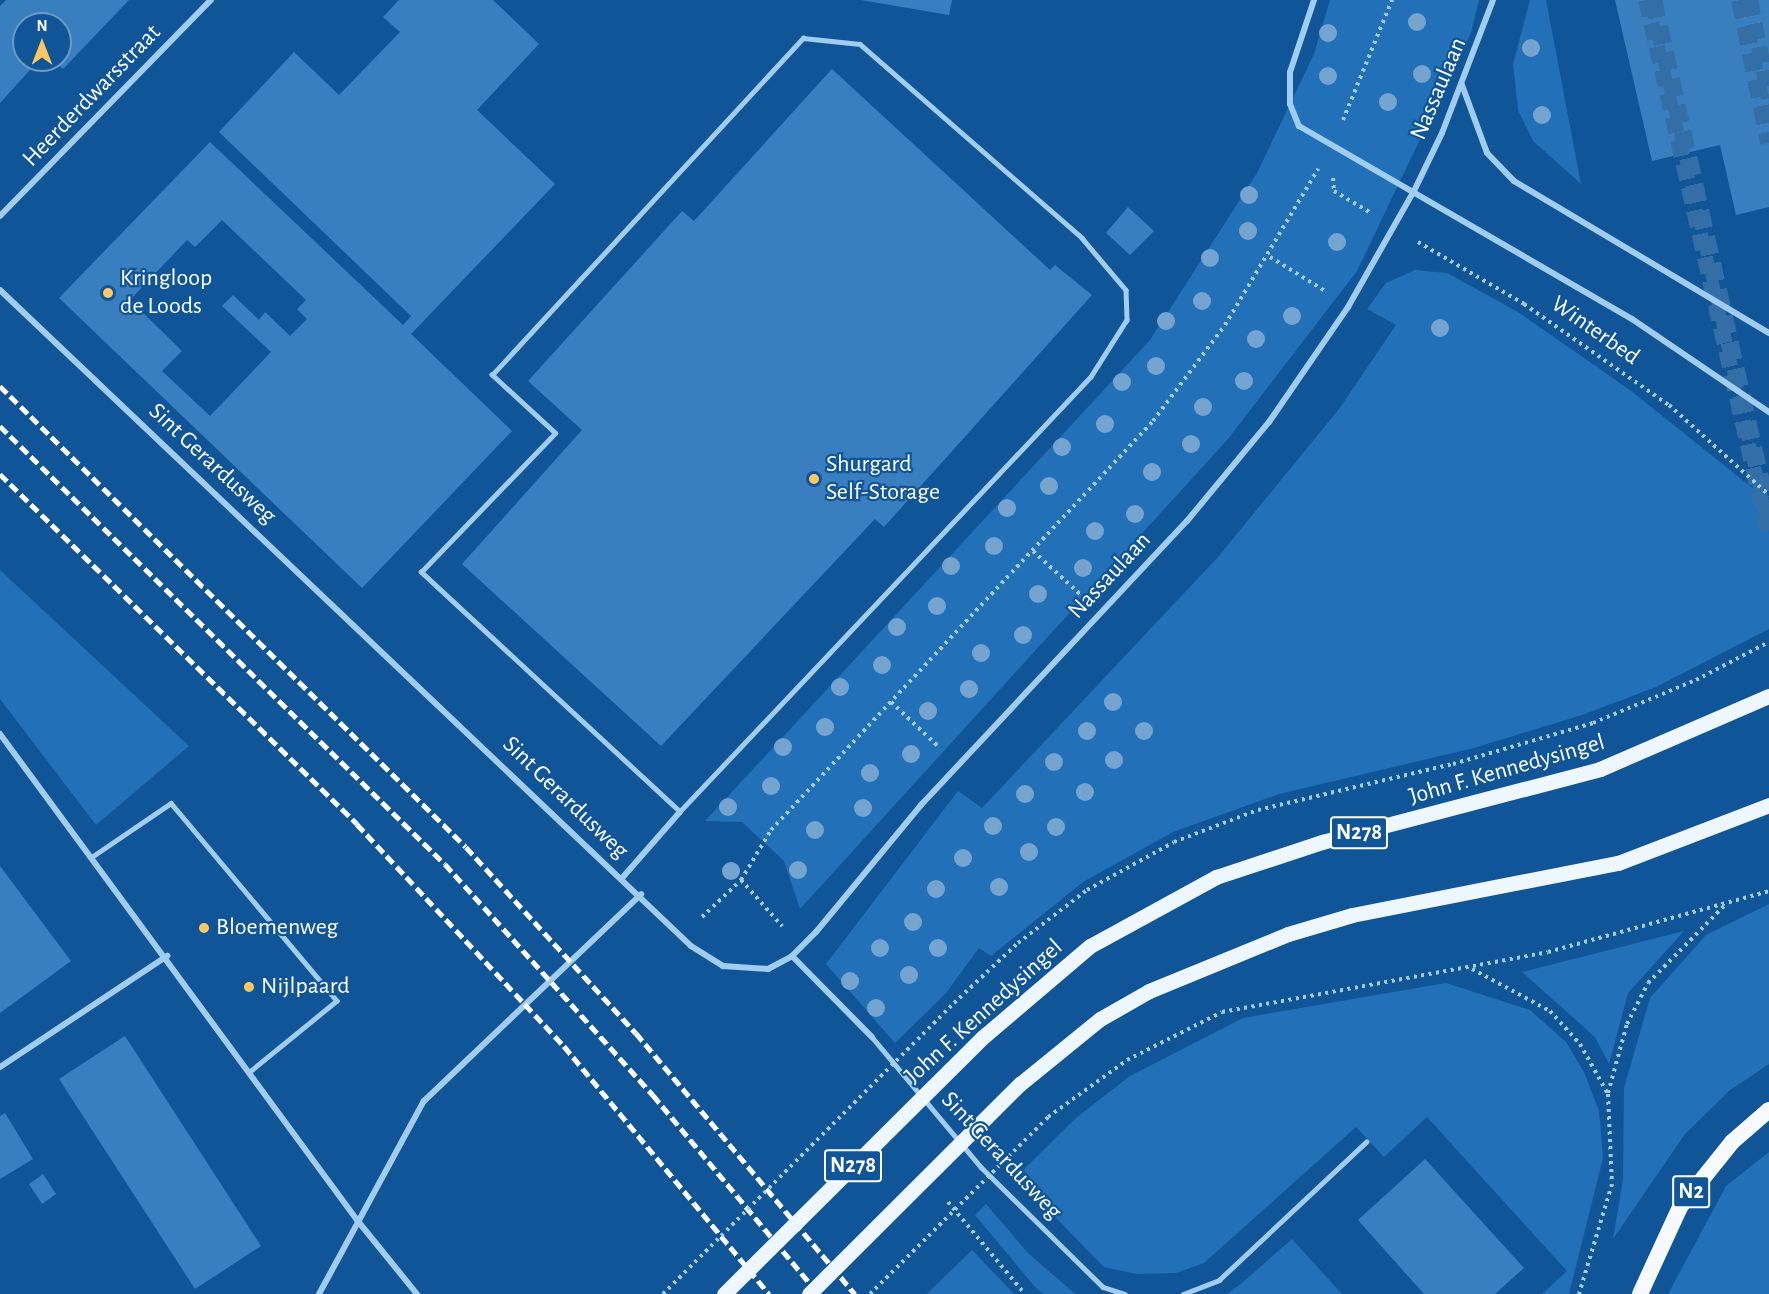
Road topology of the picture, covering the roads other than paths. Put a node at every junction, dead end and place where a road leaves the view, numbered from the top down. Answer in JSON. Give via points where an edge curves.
{"nodes":[{"id":1,"x":211,"y":0,"type":"edge"},
{"id":2,"x":1314,"y":0,"type":"edge"},
{"id":3,"x":1493,"y":0,"type":"edge"},
{"id":4,"x":1462,"y":85,"type":"junction"},
{"id":5,"x":1414,"y":191,"type":"junction"},
{"id":6,"x":0,"y":216,"type":"edge"},
{"id":7,"x":0,"y":290,"type":"edge"},
{"id":8,"x":1769,"y":333,"type":"edge"},
{"id":9,"x":1769,"y":412,"type":"edge"},
{"id":10,"x":1769,"y":696,"type":"edge"},
{"id":11,"x":0,"y":734,"type":"edge"},
{"id":12,"x":1769,"y":805,"type":"edge"},
{"id":13,"x":680,"y":812,"type":"junction"},
{"id":14,"x":93,"y":856,"type":"junction"},
{"id":15,"x":622,"y":877,"type":"junction"},
{"id":16,"x":641,"y":894,"type":"junction"},
{"id":17,"x":166,"y":956,"type":"junction"},
{"id":18,"x":792,"y":956,"type":"junction"},
{"id":19,"x":872,"y":1037,"type":"joint"},
{"id":20,"x":0,"y":1067,"type":"edge"},
{"id":21,"x":250,"y":1072,"type":"junction"},
{"id":22,"x":1769,"y":1110,"type":"edge"},
{"id":23,"x":1366,"y":1142,"type":"dead end"},
{"id":24,"x":357,"y":1220,"type":"junction"},
{"id":25,"x":319,"y":1294,"type":"edge"},
{"id":26,"x":417,"y":1294,"type":"edge"},
{"id":27,"x":724,"y":1294,"type":"edge"},
{"id":28,"x":808,"y":1294,"type":"edge"},
{"id":29,"x":1125,"y":1294,"type":"edge"},
{"id":30,"x":1183,"y":1294,"type":"edge"},
{"id":31,"x":1640,"y":1294,"type":"edge"}],
"edges":[{"from":1,"to":6,"type":"street","name":"Heerderdwarsstraat"},
{"from":2,"to":5,"type":"street","via":[[1290,72],[1295,119],[1310,136]]},
{"from":3,"to":4,"type":"street","name":"Nassaulaan"},
{"from":4,"to":5,"type":"street","name":"Nassaulaan"},
{"from":4,"to":8,"type":"street","via":[[1487,153],[1514,181]]},
{"from":5,"to":9,"type":"street","name":"Winterbed","via":[[1705,364]]},
{"from":5,"to":18,"type":"street","name":"Nassaulaan","via":[[1320,351],[1231,470],[921,805]]},
{"from":7,"to":15,"type":"street","name":"Sint Gerardusweg"},
{"from":10,"to":27,"type":"main road","name":"John F. Kennedysingel","number":"N278","bridge":true,"via":[[1600,769],[1322,842],[1216,877],[1090,946],[983,1037]]},
{"from":11,"to":14,"type":"street"},
{"from":12,"to":28,"type":"main road","number":"N278","bridge":true,"via":[[1618,862],[1352,915],[1288,934],[1149,991],[1092,1024],[1020,1083]]},
{"from":13,"to":13,"type":"lane","via":[[421,572],[555,433],[492,375],[803,38],[860,45],[1082,238],[1126,290],[1127,320],[1109,354]]},
{"from":13,"to":15,"type":"street"},
{"from":14,"to":17,"type":"street"},
{"from":14,"to":21,"type":"lane","via":[[171,803],[337,1001]]},
{"from":15,"to":16,"type":"street","name":"Sint Gerardusweg"},
{"from":16,"to":18,"type":"street","name":"Sint Gerardusweg","via":[[701,955],[737,969],[768,969]]},
{"from":16,"to":24,"type":"street","via":[[424,1101]]},
{"from":17,"to":20,"type":"street"},
{"from":17,"to":21,"type":"street"},
{"from":18,"to":19,"type":"street","name":"Sint Gerardusweg"},
{"from":19,"to":29,"type":"lane","name":"Sint Gerardusweg","via":[[981,1167],[1103,1287]]},
{"from":21,"to":24,"type":"street"},
{"from":22,"to":31,"type":"highway","number":"N2","via":[[1732,1142],[1680,1207]]},
{"from":23,"to":30,"type":"lane","via":[[1219,1280]]},
{"from":24,"to":25,"type":"street"},
{"from":24,"to":26,"type":"street"}]}
